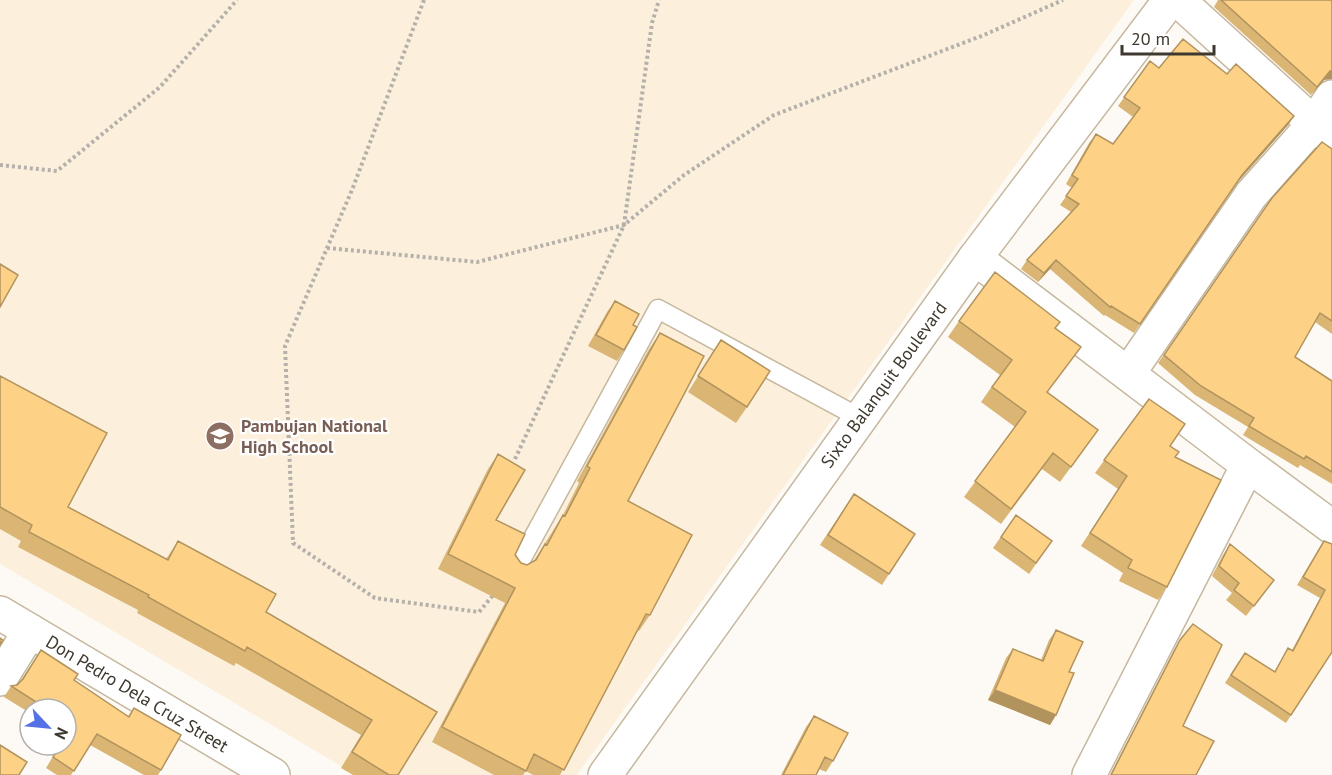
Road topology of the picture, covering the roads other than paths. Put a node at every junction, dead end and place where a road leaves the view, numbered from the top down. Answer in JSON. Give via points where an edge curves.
{"nodes":[{"id":1,"x":1170,"y":0,"type":"edge"},
{"id":2,"x":1178,"y":0,"type":"edge"},
{"id":3,"x":1332,"y":98,"type":"edge"},
{"id":4,"x":1323,"y":132,"type":"edge"},
{"id":5,"x":975,"y":258,"type":"junction"},
{"id":6,"x":1128,"y":374,"type":"junction"},
{"id":7,"x":860,"y":418,"type":"junction"},
{"id":8,"x":1248,"y":465,"type":"junction"},
{"id":9,"x":1332,"y":527,"type":"edge"},
{"id":10,"x":516,"y":569,"type":"edge"},
{"id":11,"x":0,"y":613,"type":"edge"},
{"id":12,"x":30,"y":631,"type":"junction"},
{"id":13,"x":0,"y":679,"type":"edge"},
{"id":14,"x":273,"y":775,"type":"edge"},
{"id":15,"x":604,"y":775,"type":"edge"},
{"id":16,"x":1089,"y":775,"type":"edge"}],
"edges":[{"from":1,"to":5,"type":"street","name":"Sixto Balanquit Boulevard"},
{"from":2,"to":4,"type":"street"},
{"from":3,"to":4,"type":"street"},
{"from":4,"to":6,"type":"street","via":[[1251,195]]},
{"from":5,"to":6,"type":"street"},
{"from":5,"to":7,"type":"street","name":"Sixto Balanquit Boulevard"},
{"from":6,"to":8,"type":"street"},
{"from":7,"to":10,"type":"lane","via":[[658,309]]},
{"from":7,"to":15,"type":"street","name":"Sixto Balanquit Boulevard"},
{"from":8,"to":9,"type":"street"},
{"from":8,"to":16,"type":"street"},
{"from":11,"to":12,"type":"street","name":"Don Pedro Dela Cruz Street"},
{"from":12,"to":13,"type":"street"},
{"from":12,"to":14,"type":"street","name":"Don Pedro Dela Cruz Street"}]}
